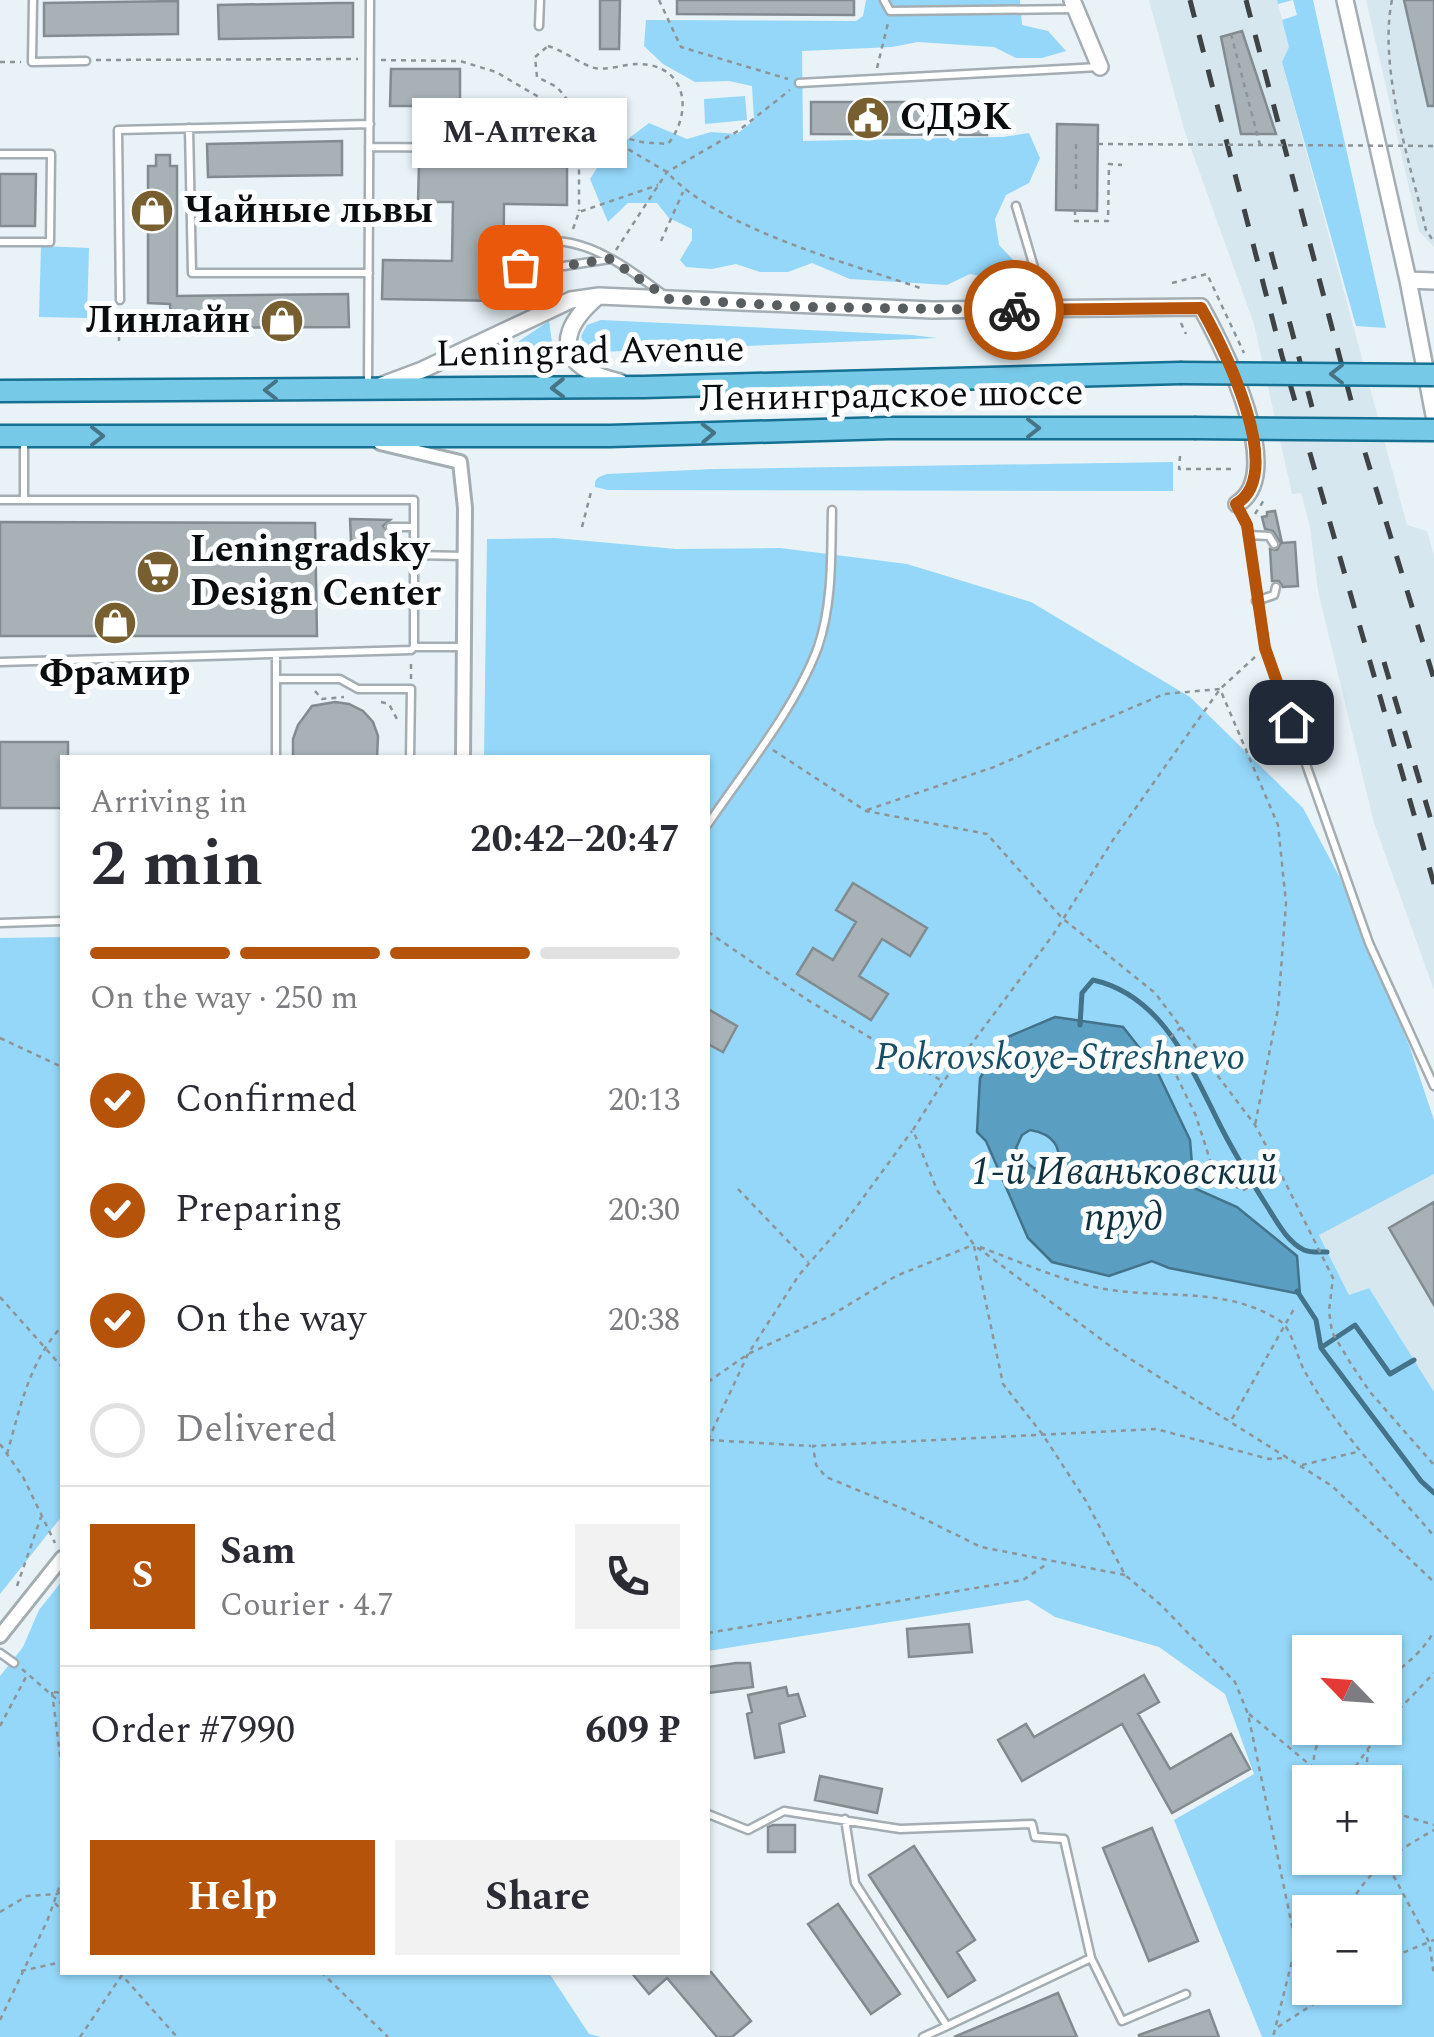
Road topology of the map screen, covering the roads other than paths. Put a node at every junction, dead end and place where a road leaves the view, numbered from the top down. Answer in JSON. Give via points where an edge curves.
{"nodes":[{"id":1,"x":33,"y":0,"type":"edge"},
{"id":2,"x":370,"y":0,"type":"edge"},
{"id":3,"x":540,"y":0,"type":"edge"},
{"id":4,"x":884,"y":0,"type":"edge"},
{"id":5,"x":1345,"y":0,"type":"edge"},
{"id":6,"x":1074,"y":5,"type":"edge"},
{"id":7,"x":539,"y":26,"type":"dead end"},
{"id":8,"x":86,"y":60,"type":"road end"},
{"id":9,"x":1100,"y":67,"type":"joint"},
{"id":10,"x":799,"y":82,"type":"road end"},
{"id":11,"x":370,"y":124,"type":"junction"},
{"id":12,"x":189,"y":128,"type":"junction"},
{"id":13,"x":369,"y":147,"type":"junction"},
{"id":14,"x":492,"y":148,"type":"road end"},
{"id":15,"x":0,"y":154,"type":"edge"},
{"id":16,"x":1016,"y":206,"type":"dead end"},
{"id":17,"x":0,"y":242,"type":"edge"},
{"id":18,"x":610,"y":259,"type":"junction"},
{"id":19,"x":369,"y":274,"type":"junction"},
{"id":20,"x":1408,"y":280,"type":"junction"},
{"id":21,"x":1434,"y":281,"type":"edge"},
{"id":22,"x":599,"y":296,"type":"junction"},
{"id":23,"x":669,"y":299,"type":"junction"},
{"id":24,"x":120,"y":300,"type":"road end"},
{"id":25,"x":1046,"y":310,"type":"junction"},
{"id":26,"x":1434,"y":375,"type":"edge"},
{"id":27,"x":644,"y":387,"type":"junction"},
{"id":28,"x":368,"y":390,"type":"junction"},
{"id":29,"x":0,"y":391,"type":"edge"},
{"id":30,"x":1434,"y":415,"type":"edge"},
{"id":31,"x":1434,"y":430,"type":"edge"},
{"id":32,"x":0,"y":436,"type":"edge"},
{"id":33,"x":24,"y":436,"type":"junction"},
{"id":34,"x":348,"y":438,"type":"junction"},
{"id":35,"x":0,"y":500,"type":"edge"},
{"id":36,"x":24,"y":500,"type":"junction"},
{"id":37,"x":1236,"y":504,"type":"joint"},
{"id":38,"x":832,"y":510,"type":"dead end"},
{"id":39,"x":390,"y":527,"type":"dead end"},
{"id":40,"x":413,"y":527,"type":"junction"},
{"id":41,"x":1248,"y":535,"type":"junction"},
{"id":42,"x":1274,"y":544,"type":"dead end"},
{"id":43,"x":414,"y":554,"type":"junction"},
{"id":44,"x":465,"y":556,"type":"junction"},
{"id":45,"x":1276,"y":587,"type":"dead end"},
{"id":46,"x":1256,"y":602,"type":"junction"},
{"id":47,"x":464,"y":647,"type":"junction"},
{"id":48,"x":412,"y":649,"type":"junction"},
{"id":49,"x":276,"y":653,"type":"junction"},
{"id":50,"x":0,"y":662,"type":"edge"},
{"id":51,"x":276,"y":680,"type":"junction"},
{"id":52,"x":276,"y":755,"type":"edge"},
{"id":53,"x":410,"y":755,"type":"edge"},
{"id":54,"x":463,"y":755,"type":"edge"},
{"id":55,"x":710,"y":821,"type":"edge"},
{"id":56,"x":60,"y":920,"type":"edge"},
{"id":57,"x":0,"y":923,"type":"edge"},
{"id":58,"x":1434,"y":1086,"type":"edge"},
{"id":59,"x":60,"y":1559,"type":"edge"},
{"id":60,"x":0,"y":1636,"type":"edge"},
{"id":61,"x":0,"y":1653,"type":"edge"},
{"id":62,"x":14,"y":1663,"type":"road end"},
{"id":63,"x":710,"y":1815,"type":"edge"},
{"id":64,"x":845,"y":1820,"type":"junction"},
{"id":65,"x":1091,"y":1958,"type":"junction"},
{"id":66,"x":1186,"y":1994,"type":"dead end"},
{"id":67,"x":947,"y":2026,"type":"junction"},
{"id":68,"x":923,"y":2037,"type":"edge"}],
"edges":[{"from":1,"to":8,"type":"lane","via":[[32,62]]},
{"from":2,"to":11,"type":"lane"},
{"from":3,"to":7,"type":"lane"},
{"from":4,"to":6,"type":"lane","via":[[890,11]]},
{"from":5,"to":20,"type":"street"},
{"from":6,"to":9,"type":"street"},
{"from":9,"to":10,"type":"lane"},
{"from":11,"to":12,"type":"lane"},
{"from":11,"to":13,"type":"lane"},
{"from":12,"to":19,"type":"lane","via":[[192,272]]},
{"from":12,"to":24,"type":"lane","via":[[118,130]]},
{"from":13,"to":14,"type":"lane"},
{"from":13,"to":19,"type":"lane"},
{"from":15,"to":17,"type":"lane","via":[[51,154],[50,242]]},
{"from":16,"to":25,"type":"lane"},
{"from":18,"to":18,"type":"lane","via":[[520,267],[521,240],[570,242]]},
{"from":18,"to":23,"type":"lane"},
{"from":19,"to":28,"type":"lane"},
{"from":20,"to":21,"type":"street"},
{"from":20,"to":30,"type":"street"},
{"from":22,"to":23,"type":"street"},
{"from":22,"to":27,"type":"street","via":[[570,326],[568,347],[583,368]]},
{"from":22,"to":28,"type":"street","via":[[571,300]]},
{"from":23,"to":25,"type":"street"},
{"from":25,"to":37,"type":"street","via":[[1201,308],[1256,447],[1252,485]]},
{"from":26,"to":27,"type":"main road","name":"Leningrad Avenue","one_way":true,"bridge":true,"via":[[1180,373]]},
{"from":27,"to":28,"type":"main road","name":"Leningrad Avenue","one_way":true},
{"from":28,"to":29,"type":"main road","name":"Leningrad Avenue","one_way":true},
{"from":34,"to":31,"type":"main road","name":"Ленинградское шоссе","one_way":true,"bridge":true,"via":[[889,428]]},
{"from":32,"to":33,"type":"main road"},
{"from":33,"to":34,"type":"main road","one_way":true},
{"from":33,"to":36,"type":"lane"},
{"from":34,"to":44,"type":"street","via":[[460,462]]},
{"from":35,"to":36,"type":"lane"},
{"from":36,"to":40,"type":"lane","via":[[414,500]]},
{"from":37,"to":41,"type":"lane"},
{"from":38,"to":55,"type":"lane","via":[[828,605],[818,648]]},
{"from":39,"to":40,"type":"lane"},
{"from":40,"to":43,"type":"lane"},
{"from":41,"to":42,"type":"lane","via":[[1269,536]]},
{"from":41,"to":46,"type":"lane"},
{"from":43,"to":44,"type":"lane"},
{"from":43,"to":48,"type":"lane"},
{"from":44,"to":47,"type":"street"},
{"from":45,"to":46,"type":"lane","via":[[1274,596]]},
{"from":46,"to":58,"type":"lane","via":[[1265,648],[1369,943]]},
{"from":47,"to":48,"type":"lane"},
{"from":47,"to":54,"type":"street"},
{"from":48,"to":49,"type":"lane"},
{"from":49,"to":50,"type":"lane"},
{"from":49,"to":51,"type":"lane"},
{"from":51,"to":52,"type":"lane"},
{"from":51,"to":53,"type":"lane","via":[[340,679],[358,690],[410,689]]},
{"from":56,"to":57,"type":"lane"},
{"from":59,"to":60,"type":"street"},
{"from":61,"to":62,"type":"lane"},
{"from":63,"to":64,"type":"lane","via":[[748,1830],[784,1811]]},
{"from":64,"to":65,"type":"lane","via":[[900,1829],[1032,1824],[1036,1837],[1064,1839]]},
{"from":64,"to":67,"type":"lane","via":[[855,1883]]},
{"from":65,"to":66,"type":"lane","via":[[1122,2021]]},
{"from":65,"to":67,"type":"lane"},
{"from":67,"to":68,"type":"lane"}]}
